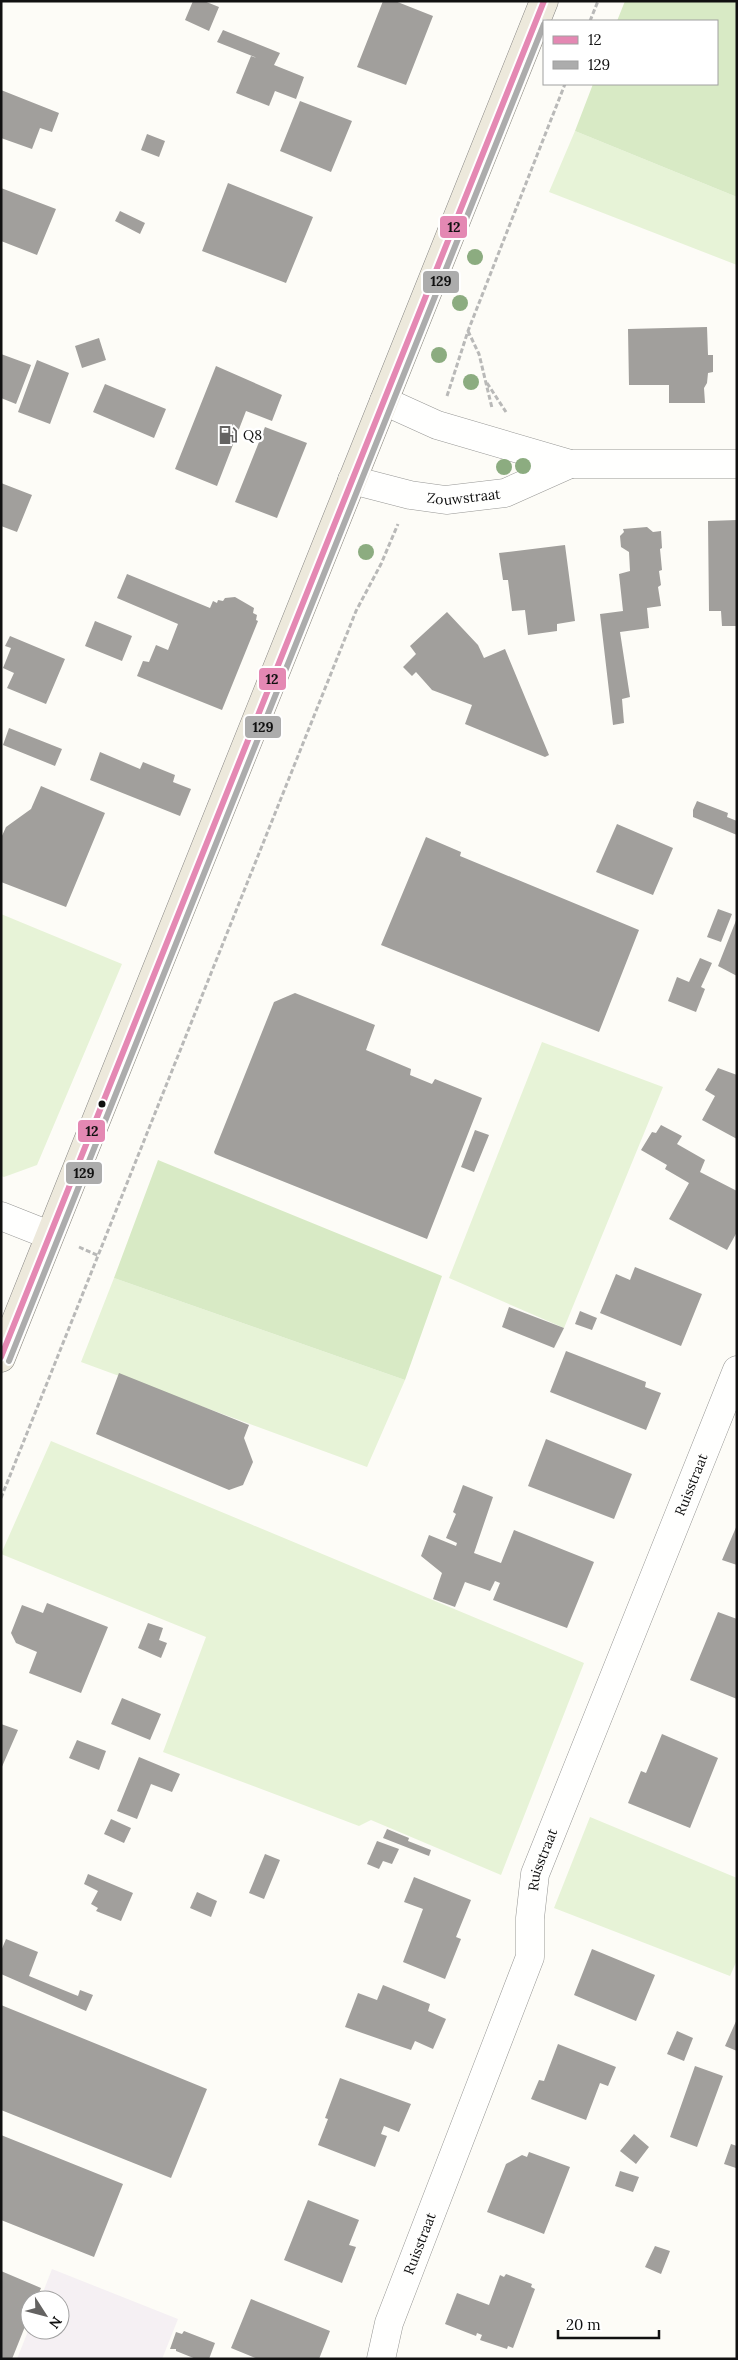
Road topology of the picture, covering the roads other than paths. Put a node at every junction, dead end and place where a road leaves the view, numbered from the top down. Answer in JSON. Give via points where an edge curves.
{"nodes":[{"id":1,"x":544,"y":1,"type":"edge"},
{"id":2,"x":384,"y":402,"type":"junction"},
{"id":3,"x":570,"y":464,"type":"junction"},
{"id":4,"x":737,"y":464,"type":"edge"},
{"id":5,"x":352,"y":480,"type":"junction"},
{"id":6,"x":1,"y":1216,"type":"edge"},
{"id":7,"x":49,"y":1235,"type":"junction"},
{"id":8,"x":1,"y":1358,"type":"edge"},
{"id":9,"x":737,"y":1370,"type":"edge"},
{"id":10,"x":381,"y":2359,"type":"edge"}],
"edges":[{"from":1,"to":2,"type":"main road"},
{"from":2,"to":3,"type":"street","name":"Zouwstraat","via":[[436,425]]},
{"from":2,"to":5,"type":"main road"},
{"from":3,"to":4,"type":"street","name":"Zouwstraat"},
{"from":3,"to":5,"type":"street","name":"Zouwstraat","via":[[505,492],[446,500],[410,495]]},
{"from":5,"to":7,"type":"main road"},
{"from":6,"to":7,"type":"street"},
{"from":7,"to":8,"type":"main road"},
{"from":9,"to":10,"type":"street","name":"Ruisstraat","via":[[535,1874],[530,1956],[389,2322]]}]}
